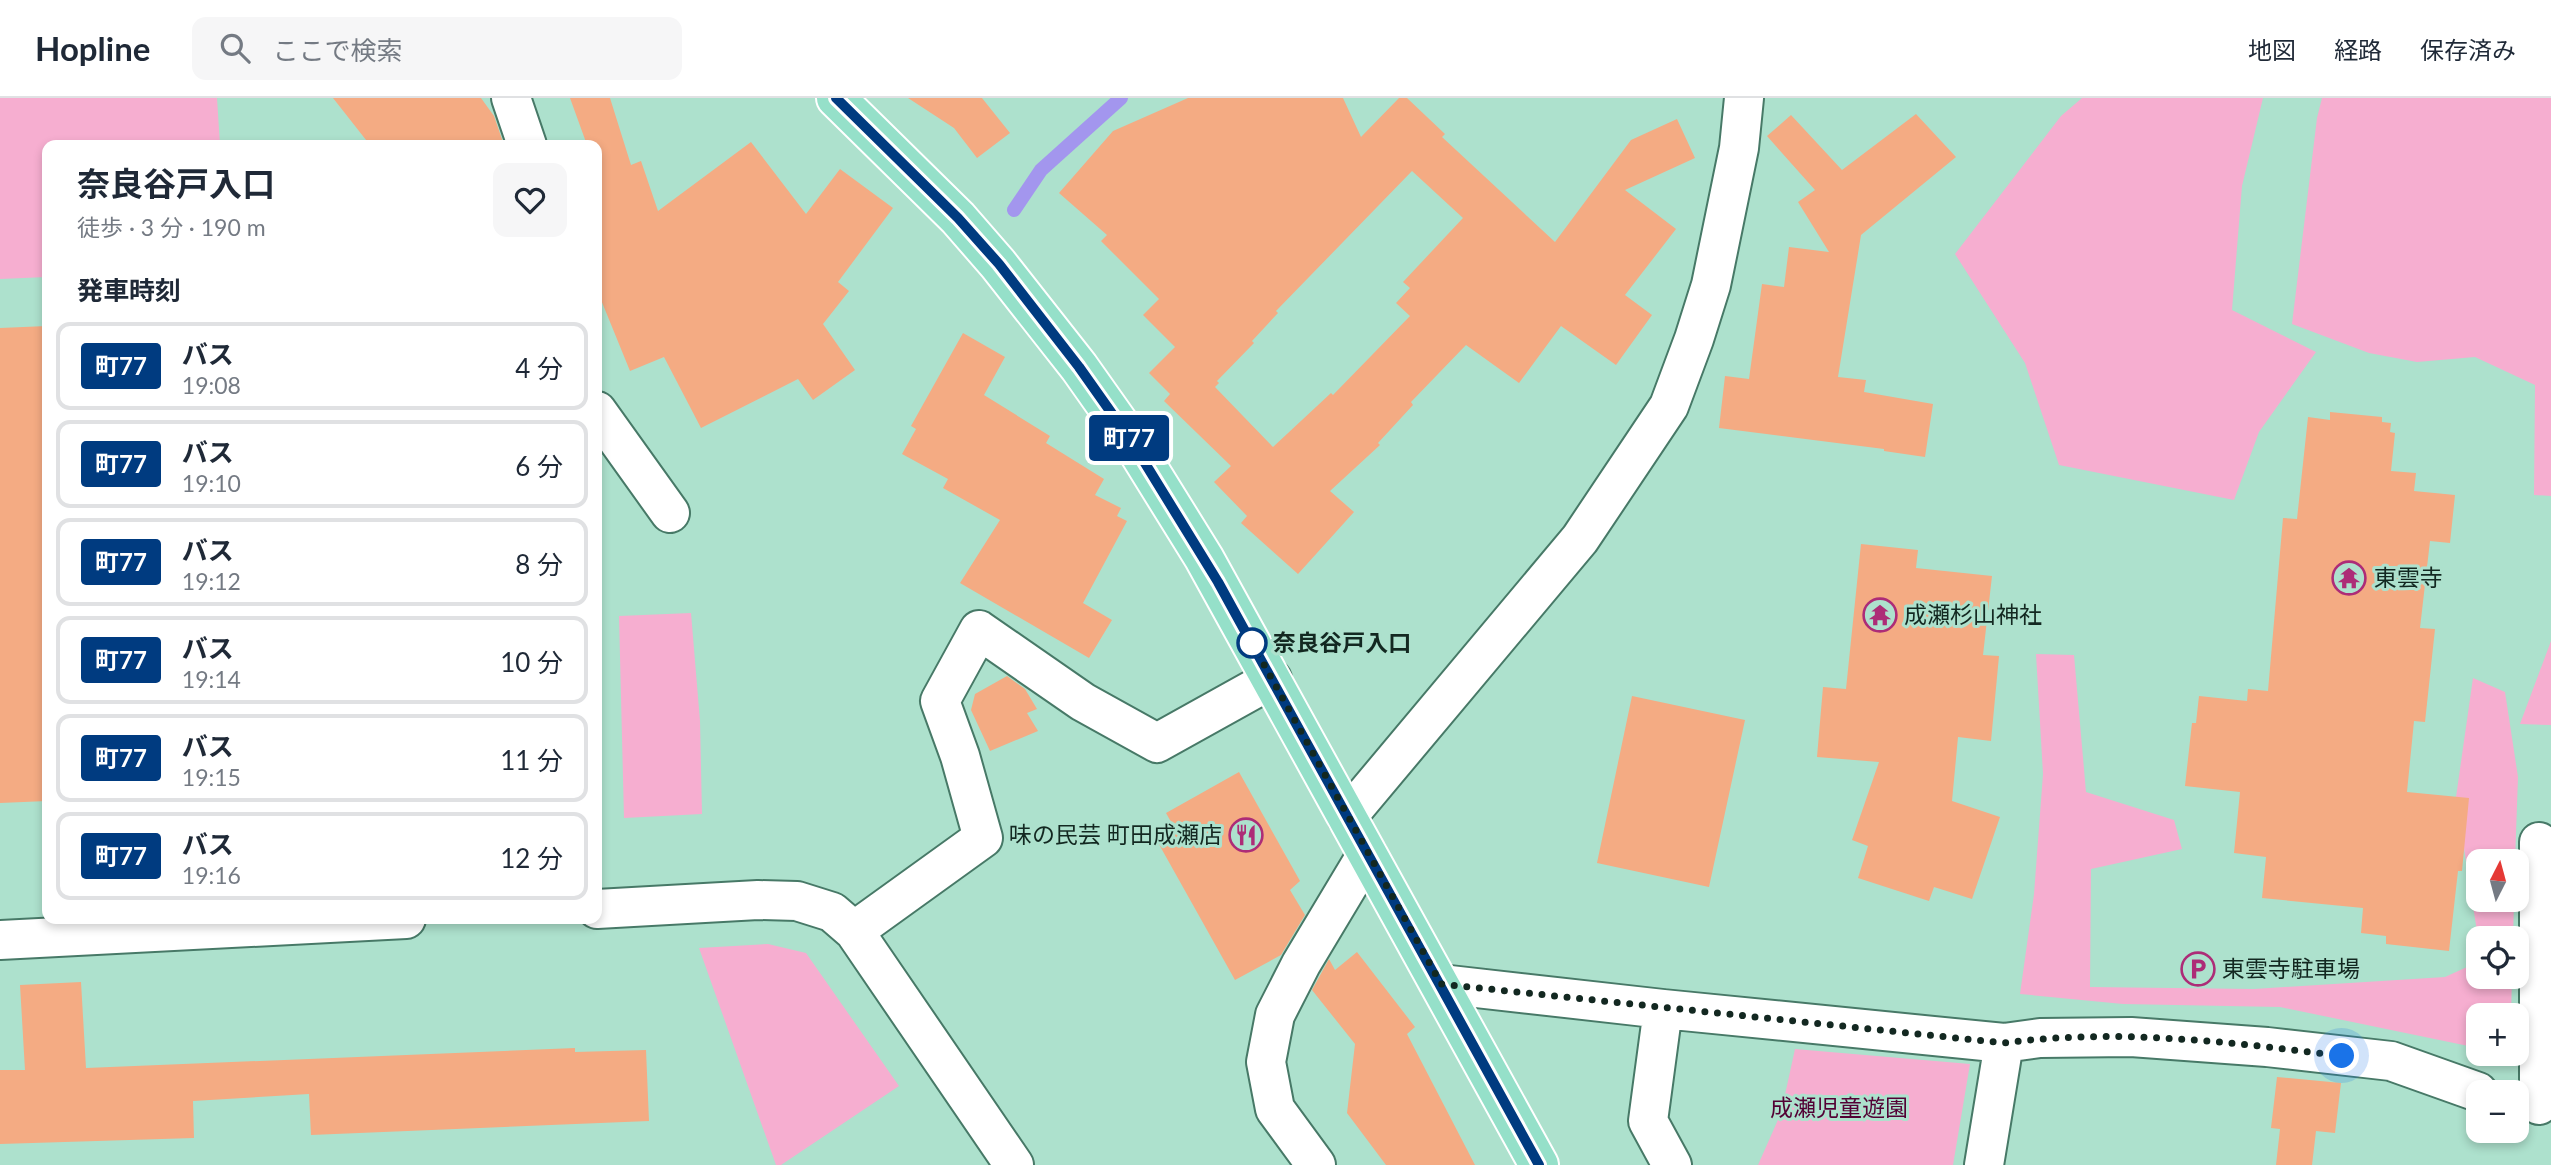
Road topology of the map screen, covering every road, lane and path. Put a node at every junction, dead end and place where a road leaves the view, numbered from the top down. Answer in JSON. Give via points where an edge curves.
{"nodes":[{"id":1,"x":511,"y":98,"type":"edge"},
{"id":2,"x":836,"y":98,"type":"edge"},
{"id":3,"x":1744,"y":98,"type":"edge"},
{"id":4,"x":525,"y":140,"type":"edge"},
{"id":5,"x":602,"y":418,"type":"edge"},
{"id":6,"x":670,"y":513,"type":"dead end"},
{"id":7,"x":1272,"y":679,"type":"junction"},
{"id":8,"x":1347,"y":817,"type":"junction"},
{"id":9,"x":2539,"y":842,"type":"dead end"},
{"id":10,"x":1367,"y":854,"type":"junction"},
{"id":11,"x":602,"y":909,"type":"edge"},
{"id":12,"x":309,"y":924,"type":"edge"},
{"id":13,"x":854,"y":932,"type":"junction"},
{"id":14,"x":0,"y":940,"type":"edge"},
{"id":15,"x":1441,"y":984,"type":"junction"},
{"id":16,"x":1663,"y":1009,"type":"junction"},
{"id":17,"x":2004,"y":1043,"type":"junction"},
{"id":18,"x":2466,"y":1088,"type":"edge"},
{"id":19,"x":2535,"y":1103,"type":"edge"},
{"id":20,"x":1014,"y":1165,"type":"edge"},
{"id":21,"x":1316,"y":1165,"type":"edge"},
{"id":22,"x":1539,"y":1165,"type":"edge"},
{"id":23,"x":1672,"y":1165,"type":"edge"},
{"id":24,"x":1984,"y":1165,"type":"edge"}],
"edges":[{"from":1,"to":4,"type":"street"},
{"from":2,"to":7,"type":"main road","via":[[968,228],[1079,367],[1204,558]]},
{"from":3,"to":8,"type":"street","via":[[1739,148],[1711,285],[1669,406],[1580,538]]},
{"from":5,"to":6,"type":"street"},
{"from":7,"to":8,"type":"main road"},
{"from":7,"to":13,"type":"street","via":[[1157,743],[1083,702],[978,630],[940,701],[983,838]]},
{"from":8,"to":10,"type":"main road"},
{"from":9,"to":19,"type":"street"},
{"from":10,"to":15,"type":"main road"},
{"from":10,"to":21,"type":"street","via":[[1275,1015],[1266,1062],[1275,1109]]},
{"from":11,"to":13,"type":"street","via":[[797,901],[832,912]]},
{"from":12,"to":14,"type":"street"},
{"from":13,"to":20,"type":"street"},
{"from":15,"to":16,"type":"street"},
{"from":15,"to":22,"type":"main road"},
{"from":16,"to":17,"type":"street"},
{"from":16,"to":23,"type":"street","via":[[1648,1121]]},
{"from":17,"to":18,"type":"street","via":[[2132,1037],[2267,1047],[2391,1061]]},
{"from":17,"to":24,"type":"street"}]}
